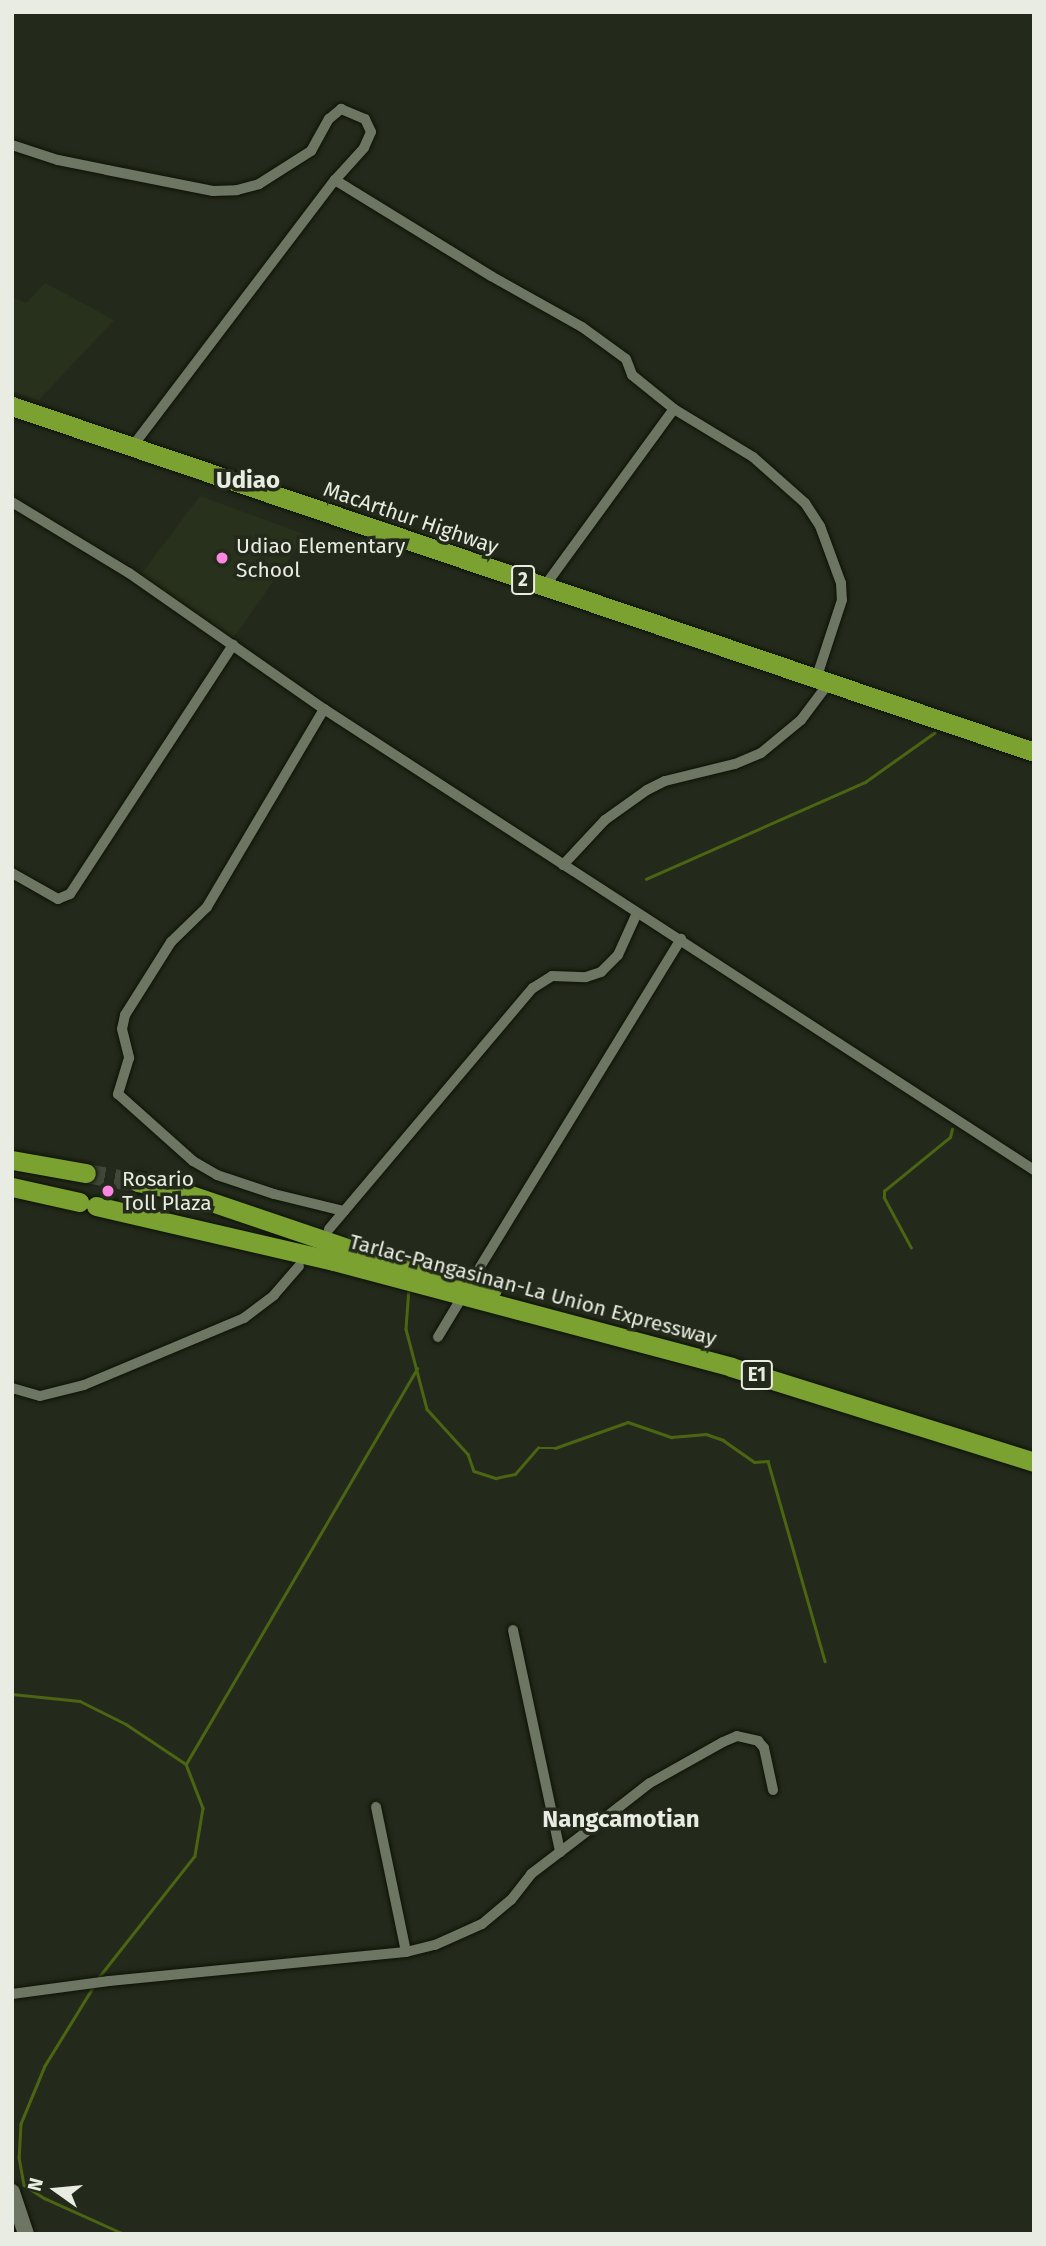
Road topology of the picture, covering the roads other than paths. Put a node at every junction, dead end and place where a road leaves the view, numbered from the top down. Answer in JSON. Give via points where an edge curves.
{"nodes":[{"id":1,"x":12,"y":145,"type":"edge"},
{"id":2,"x":335,"y":180,"type":"junction"},
{"id":3,"x":12,"y":406,"type":"edge"},
{"id":4,"x":674,"y":409,"type":"junction"},
{"id":5,"x":132,"y":447,"type":"junction"},
{"id":6,"x":12,"y":502,"type":"edge"},
{"id":7,"x":544,"y":587,"type":"junction"},
{"id":8,"x":233,"y":645,"type":"junction"},
{"id":9,"x":822,"y":682,"type":"junction"},
{"id":10,"x":324,"y":709,"type":"junction"},
{"id":11,"x":1034,"y":752,"type":"edge"},
{"id":12,"x":563,"y":865,"type":"junction"},
{"id":13,"x":12,"y":873,"type":"edge"},
{"id":14,"x":637,"y":913,"type":"junction"},
{"id":15,"x":681,"y":939,"type":"junction"},
{"id":16,"x":12,"y":1160,"type":"edge"},
{"id":17,"x":1034,"y":1170,"type":"edge"},
{"id":18,"x":86,"y":1172,"type":"tunnel mouth"},
{"id":19,"x":136,"y":1182,"type":"tunnel mouth"},
{"id":20,"x":12,"y":1187,"type":"edge"},
{"id":21,"x":344,"y":1211,"type":"junction"},
{"id":22,"x":329,"y":1229,"type":"dead end"},
{"id":23,"x":299,"y":1266,"type":"dead end"},
{"id":24,"x":480,"y":1267,"type":"dead end"},
{"id":25,"x":459,"y":1302,"type":"dead end"},
{"id":26,"x":438,"y":1337,"type":"dead end"},
{"id":27,"x":12,"y":1388,"type":"edge"},
{"id":28,"x":1034,"y":1449,"type":"edge"},
{"id":29,"x":1034,"y":1462,"type":"edge"},
{"id":30,"x":513,"y":1630,"type":"dead end"},
{"id":31,"x":773,"y":1790,"type":"dead end"},
{"id":32,"x":376,"y":1807,"type":"dead end"},
{"id":33,"x":560,"y":1852,"type":"junction"},
{"id":34,"x":407,"y":1952,"type":"junction"},
{"id":35,"x":12,"y":1994,"type":"edge"},
{"id":36,"x":12,"y":2192,"type":"edge"},
{"id":37,"x":26,"y":2234,"type":"edge"}],
"edges":[{"from":1,"to":2,"type":"street","via":[[107,170],[213,191],[237,190],[259,184],[311,151],[329,119],[341,109],[358,113],[371,132],[364,148]]},
{"from":2,"to":4,"type":"street","via":[[582,327],[626,359],[632,374]]},
{"from":2,"to":5,"type":"street"},
{"from":3,"to":5,"type":"highway","name":"MacArthur Highway","number":"2"},
{"from":4,"to":7,"type":"street"},
{"from":4,"to":9,"type":"street","via":[[753,457],[816,518],[841,583],[842,600]]},
{"from":5,"to":7,"type":"highway","name":"MacArthur Highway","number":"2"},
{"from":6,"to":8,"type":"street","via":[[129,573]]},
{"from":7,"to":9,"type":"highway","name":"MacArthur Highway","number":"2"},
{"from":8,"to":10,"type":"street"},
{"from":8,"to":13,"type":"street","via":[[69,894],[58,899]]},
{"from":9,"to":11,"type":"highway","name":"MacArthur Highway","number":"2"},
{"from":9,"to":12,"type":"street","via":[[801,719],[761,753],[646,790],[604,820]]},
{"from":10,"to":12,"type":"street"},
{"from":10,"to":21,"type":"street","via":[[207,907],[171,942],[125,1015],[122,1029],[129,1058],[118,1094],[201,1167],[247,1186]]},
{"from":12,"to":14,"type":"street"},
{"from":14,"to":15,"type":"street"},
{"from":14,"to":21,"type":"street","via":[[628,939],[601,972],[586,977],[552,976],[533,988]]},
{"from":15,"to":17,"type":"street"},
{"from":15,"to":24,"type":"street"},
{"from":16,"to":18,"type":"highway"},
{"from":19,"to":28,"type":"highway","name":"Tarlac-Pangasinan-La Union Expressway","number":"E1","via":[[173,1189],[383,1259],[786,1370]]},
{"from":20,"to":29,"type":"highway","name":"Tarlac-Pangasinan-La Union Expressway","number":"E1","via":[[334,1261],[691,1356]]},
{"from":21,"to":22,"type":"street"},
{"from":23,"to":27,"type":"street","via":[[274,1295],[244,1318],[84,1385],[40,1396]]},
{"from":25,"to":26,"type":"street"},
{"from":30,"to":33,"type":"street"},
{"from":31,"to":33,"type":"street","via":[[764,1748],[758,1741],[737,1736],[650,1783]]},
{"from":32,"to":34,"type":"street"},
{"from":33,"to":34,"type":"street","via":[[531,1874],[511,1900],[482,1924]]},
{"from":34,"to":35,"type":"street"},
{"from":36,"to":37,"type":"street"}]}
